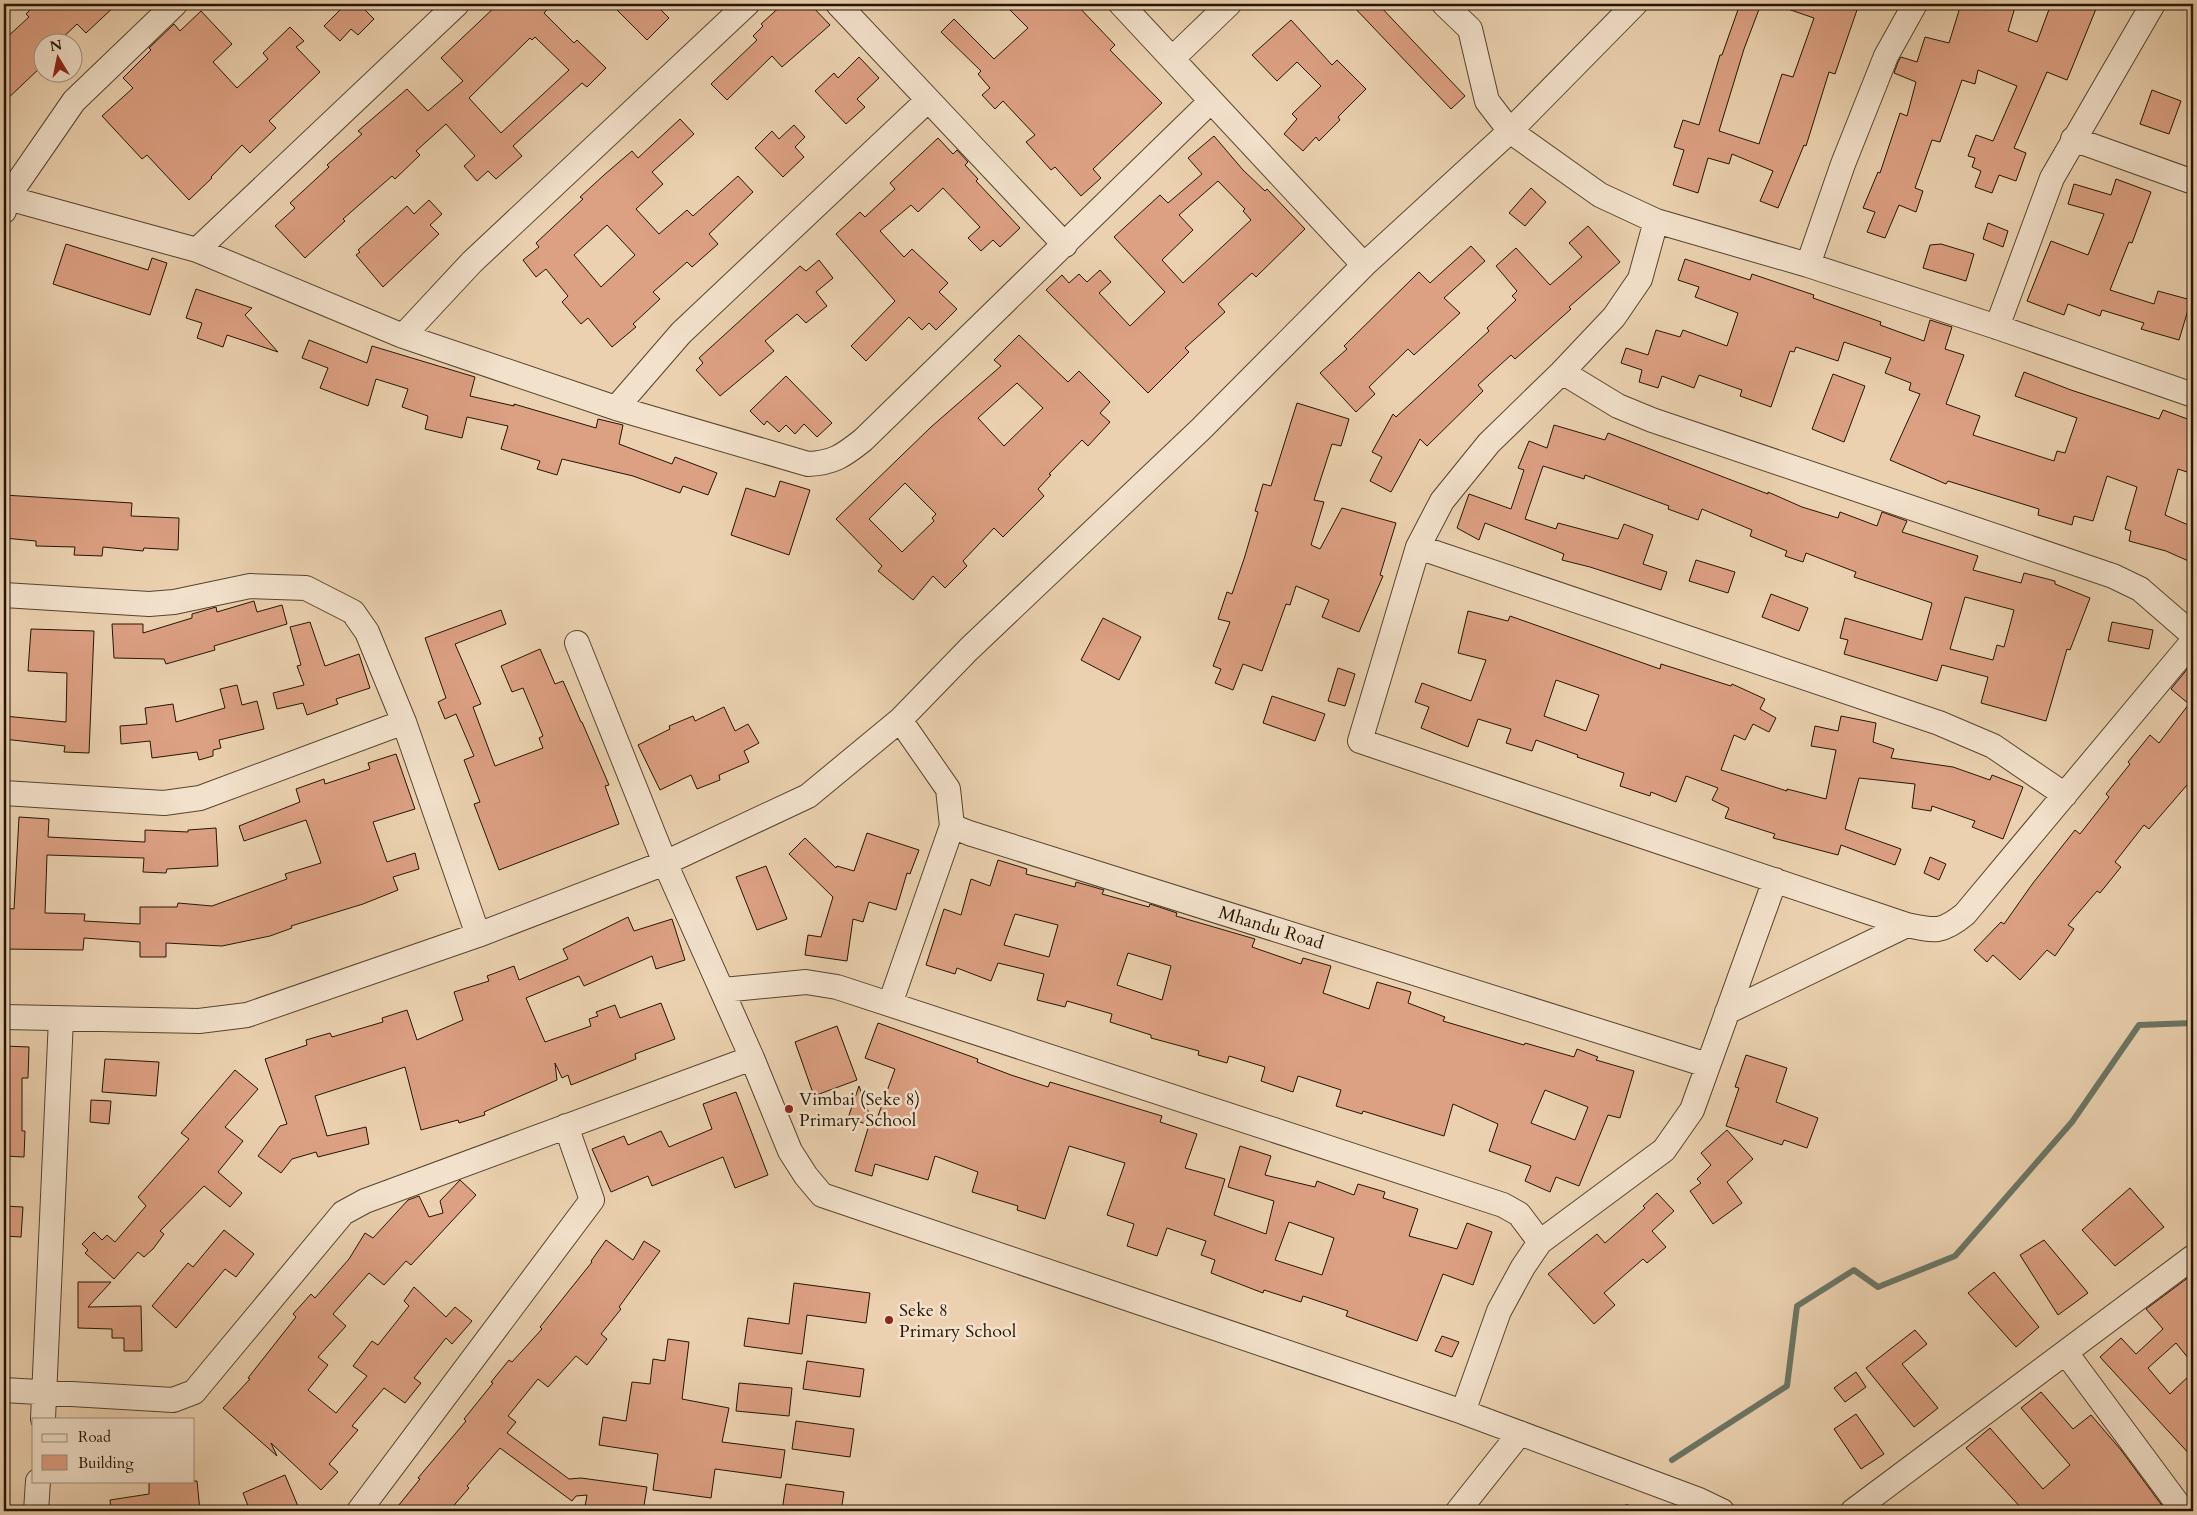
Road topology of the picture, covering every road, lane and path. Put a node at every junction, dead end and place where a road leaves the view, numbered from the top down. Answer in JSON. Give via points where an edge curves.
{"nodes":[{"id":1,"x":175,"y":4,"type":"edge"},
{"id":2,"x":457,"y":4,"type":"edge"},
{"id":3,"x":748,"y":4,"type":"edge"},
{"id":4,"x":838,"y":4,"type":"edge"},
{"id":5,"x":1121,"y":4,"type":"edge"},
{"id":6,"x":1229,"y":4,"type":"edge"},
{"id":7,"x":1444,"y":4,"type":"edge"},
{"id":8,"x":1635,"y":4,"type":"edge"},
{"id":9,"x":1915,"y":4,"type":"edge"},
{"id":10,"x":2153,"y":4,"type":"edge"},
{"id":11,"x":1173,"y":58,"type":"junction"},
{"id":12,"x":928,"y":100,"type":"junction"},
{"id":13,"x":1211,"y":102,"type":"junction"},
{"id":14,"x":1510,"y":131,"type":"junction"},
{"id":15,"x":2073,"y":138,"type":"junction"},
{"id":16,"x":2193,"y":182,"type":"edge"},
{"id":17,"x":5,"y":202,"type":"edge"},
{"id":18,"x":1656,"y":221,"type":"junction"},
{"id":19,"x":1065,"y":245,"type":"junction"},
{"id":20,"x":197,"y":250,"type":"junction"},
{"id":21,"x":1364,"y":265,"type":"junction"},
{"id":22,"x":1808,"y":265,"type":"junction"},
{"id":23,"x":1997,"y":327,"type":"junction"},
{"id":24,"x":403,"y":336,"type":"junction"},
{"id":25,"x":1562,"y":372,"type":"junction"},
{"id":26,"x":2193,"y":395,"type":"edge"},
{"id":27,"x":616,"y":408,"type":"junction"},
{"id":28,"x":1418,"y":547,"type":"junction"},
{"id":29,"x":4,"y":595,"type":"edge"},
{"id":30,"x":2193,"y":635,"type":"edge"},
{"id":31,"x":2193,"y":641,"type":"edge"},
{"id":32,"x":577,"y":643,"type":"dead end"},
{"id":33,"x":900,"y":720,"type":"junction"},
{"id":34,"x":404,"y":722,"type":"junction"},
{"id":35,"x":4,"y":793,"type":"edge"},
{"id":36,"x":2064,"y":795,"type":"junction"},
{"id":37,"x":952,"y":826,"type":"junction"},
{"id":38,"x":665,"y":863,"type":"junction"},
{"id":39,"x":1775,"y":880,"type":"junction"},
{"id":40,"x":1907,"y":924,"type":"junction"},
{"id":41,"x":478,"y":935,"type":"junction"},
{"id":42,"x":723,"y":990,"type":"junction"},
{"id":43,"x":890,"y":1004,"type":"junction"},
{"id":44,"x":1727,"y":1012,"type":"junction"},
{"id":45,"x":4,"y":1017,"type":"edge"},
{"id":46,"x":61,"y":1019,"type":"junction"},
{"id":47,"x":752,"y":1058,"type":"junction"},
{"id":48,"x":1707,"y":1065,"type":"junction"},
{"id":49,"x":566,"y":1126,"type":"junction"},
{"id":50,"x":1540,"y":1242,"type":"junction"},
{"id":51,"x":2193,"y":1257,"type":"edge"},
{"id":52,"x":2066,"y":1353,"type":"junction"},
{"id":53,"x":4,"y":1390,"type":"edge"},
{"id":54,"x":45,"y":1392,"type":"junction"},
{"id":55,"x":1463,"y":1412,"type":"junction"},
{"id":56,"x":42,"y":1418,"type":"edge"},
{"id":57,"x":1520,"y":1433,"type":"junction"},
{"id":58,"x":38,"y":1482,"type":"edge"},
{"id":59,"x":36,"y":1511,"type":"edge"},
{"id":60,"x":359,"y":1511,"type":"edge"},
{"id":61,"x":1458,"y":1511,"type":"edge"},
{"id":62,"x":1722,"y":1511,"type":"edge"},
{"id":63,"x":1854,"y":1511,"type":"edge"},
{"id":64,"x":2183,"y":1511,"type":"edge"}],
"edges":[{"from":1,"to":17,"type":"street","via":[[74,101]]},
{"from":2,"to":20,"type":"street"},
{"from":3,"to":24,"type":"street","via":[[472,262]]},
{"from":4,"to":12,"type":"street"},
{"from":5,"to":11,"type":"street"},
{"from":6,"to":11,"type":"street"},
{"from":7,"to":14,"type":"street","via":[[1470,29],[1487,101]]},
{"from":8,"to":14,"type":"street"},
{"from":9,"to":22,"type":"street","via":[[1886,56],[1843,164]]},
{"from":10,"to":15,"type":"street"},
{"from":11,"to":13,"type":"street"},
{"from":12,"to":19,"type":"street"},
{"from":12,"to":27,"type":"street","via":[[681,333]]},
{"from":13,"to":19,"type":"street"},
{"from":13,"to":21,"type":"street"},
{"from":14,"to":18,"type":"street","via":[[1600,196]]},
{"from":14,"to":21,"type":"street"},
{"from":15,"to":16,"type":"street"},
{"from":15,"to":23,"type":"street","via":[[2052,178]]},
{"from":17,"to":20,"type":"street"},
{"from":18,"to":22,"type":"street"},
{"from":18,"to":25,"type":"street","via":[[1640,279],[1614,317]]},
{"from":19,"to":27,"type":"street","via":[[863,440],[827,464],[808,464]]},
{"from":20,"to":24,"type":"street"},
{"from":21,"to":33,"type":"street","via":[[1201,429],[969,649]]},
{"from":22,"to":23,"type":"street"},
{"from":23,"to":26,"type":"street"},
{"from":24,"to":27,"type":"street"},
{"from":25,"to":28,"type":"street","via":[[1489,443],[1442,501]]},
{"from":25,"to":30,"type":"street","via":[[1618,406],[1652,420],[2113,576],[2140,589]]},
{"from":28,"to":36,"type":"street","via":[[1940,723],[1993,746]]},
{"from":28,"to":39,"type":"street","via":[[1360,741]]},
{"from":29,"to":34,"type":"street","via":[[149,604],[250,586],[306,588],[353,612],[367,632]]},
{"from":31,"to":36,"type":"street"},
{"from":32,"to":38,"type":"street"},
{"from":33,"to":37,"type":"street","via":[[948,789]]},
{"from":33,"to":38,"type":"street","via":[[808,796]]},
{"from":34,"to":35,"type":"street","via":[[200,798],[164,803]]},
{"from":34,"to":41,"type":"street"},
{"from":36,"to":40,"type":"street","via":[[1965,914],[1951,926],[1934,931]]},
{"from":37,"to":43,"type":"street"},
{"from":37,"to":48,"type":"street","name":"Mhandu Road"},
{"from":38,"to":41,"type":"street"},
{"from":38,"to":42,"type":"street"},
{"from":39,"to":40,"type":"street"},
{"from":39,"to":44,"type":"street"},
{"from":40,"to":44,"type":"street"},
{"from":41,"to":46,"type":"street","via":[[247,1015],[199,1021]]},
{"from":42,"to":43,"type":"street","via":[[806,982],[837,987]]},
{"from":42,"to":47,"type":"street"},
{"from":43,"to":50,"type":"street","via":[[1503,1205],[1518,1214]]},
{"from":44,"to":48,"type":"street"},
{"from":45,"to":46,"type":"street"},
{"from":46,"to":54,"type":"street"},
{"from":47,"to":49,"type":"street"},
{"from":47,"to":55,"type":"street","via":[[790,1151],[822,1195]]},
{"from":48,"to":50,"type":"street","via":[[1692,1110],[1664,1150]]},
{"from":49,"to":54,"type":"street","via":[[365,1201],[343,1213],[194,1392],[173,1400]]},
{"from":49,"to":60,"type":"street","via":[[592,1200]]},
{"from":50,"to":55,"type":"street","via":[[1499,1311]]},
{"from":51,"to":52,"type":"street"},
{"from":52,"to":63,"type":"street"},
{"from":52,"to":64,"type":"street"},
{"from":53,"to":54,"type":"street"},
{"from":54,"to":56,"type":"street"},
{"from":55,"to":57,"type":"street"},
{"from":57,"to":61,"type":"street"},
{"from":57,"to":62,"type":"street"},
{"from":58,"to":59,"type":"street"}]}
